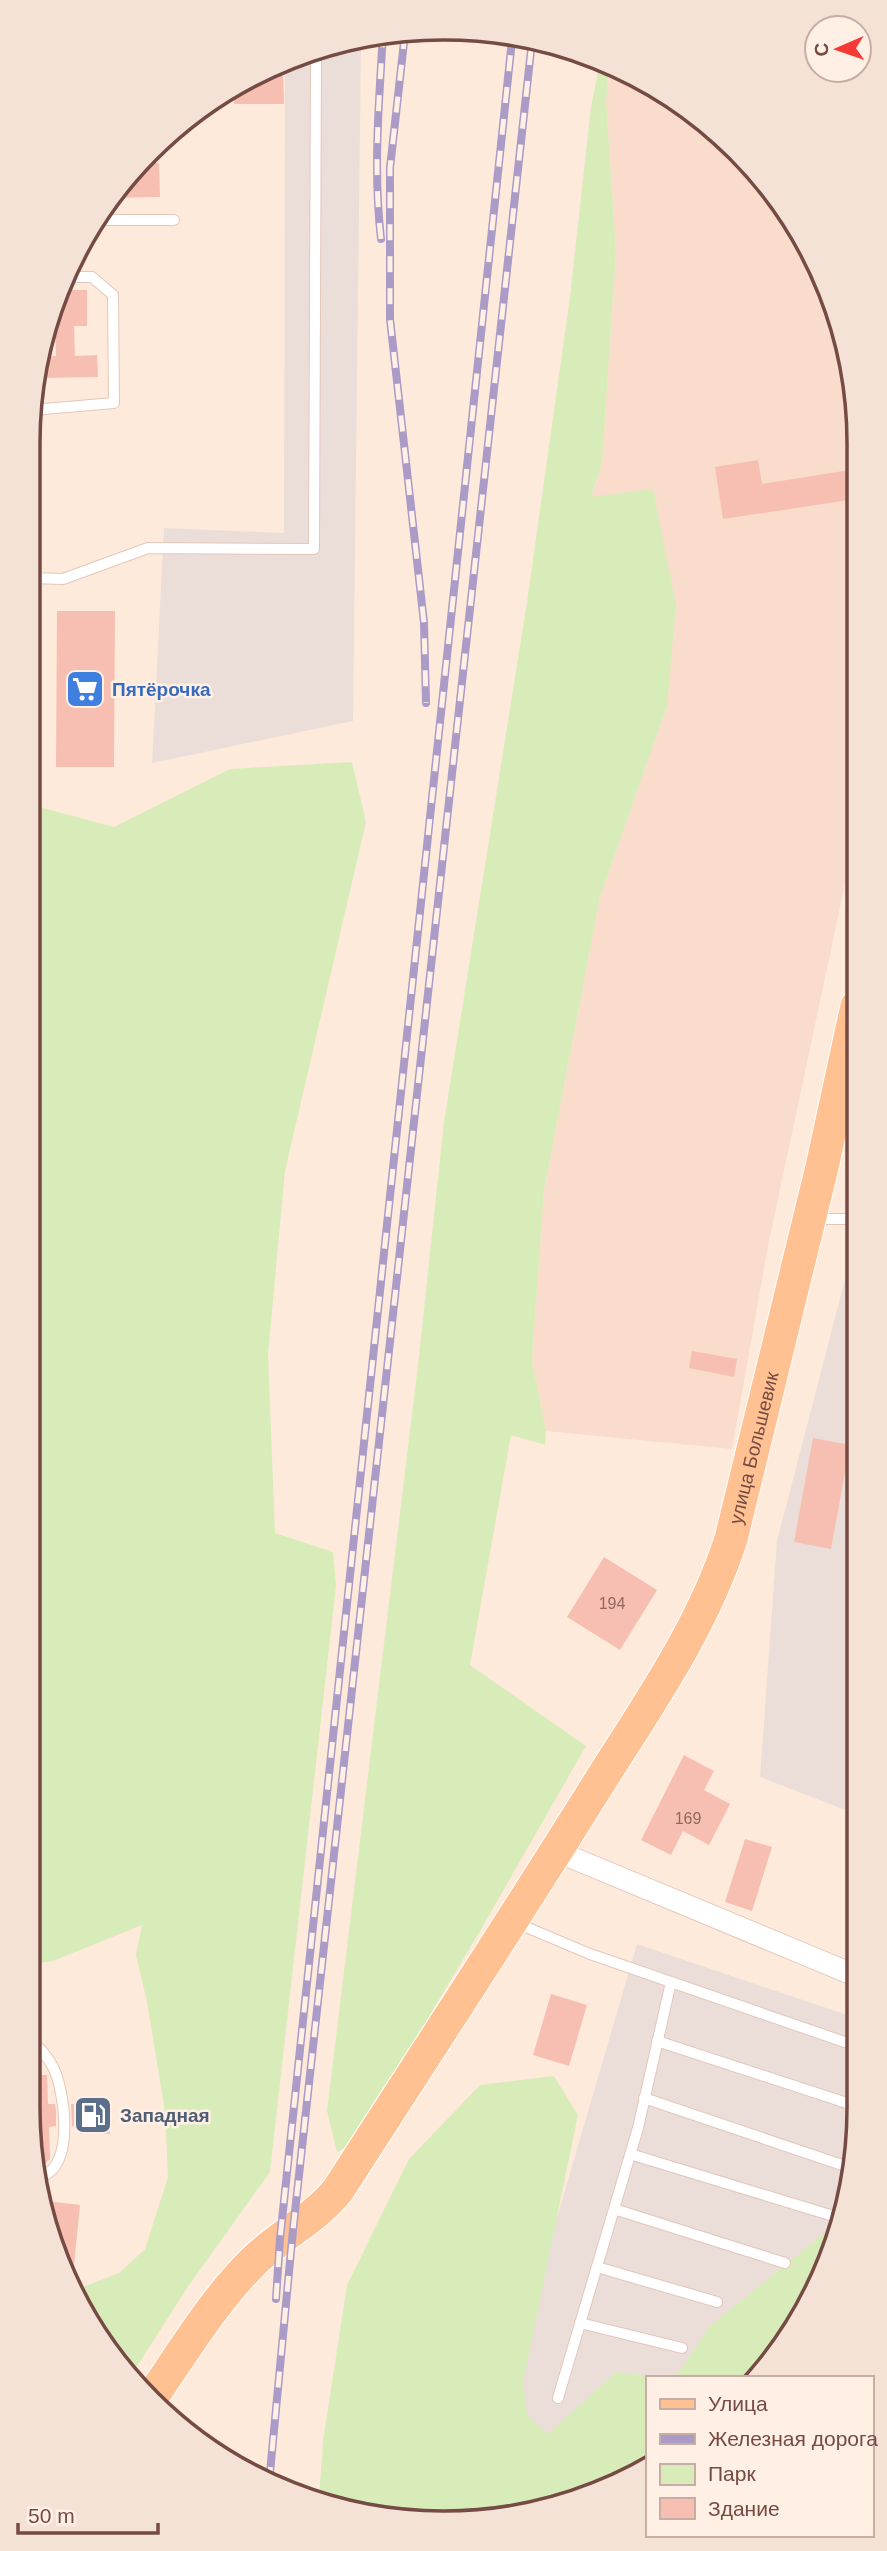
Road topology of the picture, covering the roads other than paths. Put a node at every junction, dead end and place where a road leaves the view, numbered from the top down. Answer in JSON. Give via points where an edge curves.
{"nodes":[{"id":1,"x":316,"y":61,"type":"edge"},
{"id":2,"x":107,"y":220,"type":"edge"},
{"id":3,"x":174,"y":220,"type":"dead end"},
{"id":4,"x":77,"y":277,"type":"edge"},
{"id":5,"x":42,"y":409,"type":"edge"},
{"id":6,"x":40,"y":578,"type":"edge"},
{"id":7,"x":847,"y":1050,"type":"edge"},
{"id":8,"x":809,"y":1219,"type":"junction"},
{"id":9,"x":847,"y":1219,"type":"edge"},
{"id":10,"x":556,"y":1851,"type":"junction"},
{"id":11,"x":511,"y":1921,"type":"junction"},
{"id":12,"x":847,"y":1972,"type":"edge"},
{"id":13,"x":671,"y":1982,"type":"junction"},
{"id":14,"x":657,"y":2041,"type":"junction"},
{"id":15,"x":847,"y":2043,"type":"edge"},
{"id":16,"x":40,"y":2049,"type":"edge"},
{"id":17,"x":645,"y":2098,"type":"junction"},
{"id":18,"x":847,"y":2103,"type":"edge"},
{"id":19,"x":630,"y":2154,"type":"junction"},
{"id":20,"x":842,"y":2165,"type":"edge"},
{"id":21,"x":46,"y":2175,"type":"edge"},
{"id":22,"x":614,"y":2208,"type":"junction"},
{"id":23,"x":830,"y":2215,"type":"dead end"},
{"id":24,"x":785,"y":2263,"type":"dead end"},
{"id":25,"x":597,"y":2267,"type":"junction"},
{"id":26,"x":717,"y":2302,"type":"dead end"},
{"id":27,"x":580,"y":2323,"type":"junction"},
{"id":28,"x":682,"y":2348,"type":"dead end"},
{"id":29,"x":156,"y":2391,"type":"edge"},
{"id":30,"x":558,"y":2398,"type":"dead end"}],
"edges":[{"from":1,"to":6,"type":"lane","via":[[314,549],[148,548],[63,579]]},
{"from":2,"to":3,"type":"lane"},
{"from":4,"to":5,"type":"lane","via":[[92,276],[113,295],[114,403]]},
{"from":7,"to":8,"type":"main road","name":"улица Большевик"},
{"from":8,"to":9,"type":"lane"},
{"from":8,"to":10,"type":"main road","name":"улица Большевик","via":[[719,1575],[693,1632]]},
{"from":10,"to":11,"type":"main road","name":"улица Большевик"},
{"from":10,"to":12,"type":"street"},
{"from":11,"to":13,"type":"lane"},
{"from":11,"to":29,"type":"main road","name":"улица Большевик","via":[[338,2190],[240,2276]]},
{"from":13,"to":14,"type":"lane"},
{"from":13,"to":15,"type":"lane"},
{"from":14,"to":17,"type":"lane"},
{"from":14,"to":18,"type":"lane"},
{"from":16,"to":21,"type":"lane","via":[[53,2067],[63,2111],[61,2153],[57,2166]]},
{"from":17,"to":19,"type":"lane"},
{"from":17,"to":20,"type":"lane"},
{"from":19,"to":22,"type":"lane"},
{"from":19,"to":23,"type":"lane"},
{"from":22,"to":24,"type":"lane"},
{"from":22,"to":25,"type":"lane"},
{"from":25,"to":26,"type":"lane"},
{"from":25,"to":27,"type":"lane"},
{"from":27,"to":28,"type":"lane"},
{"from":27,"to":30,"type":"lane"}]}
